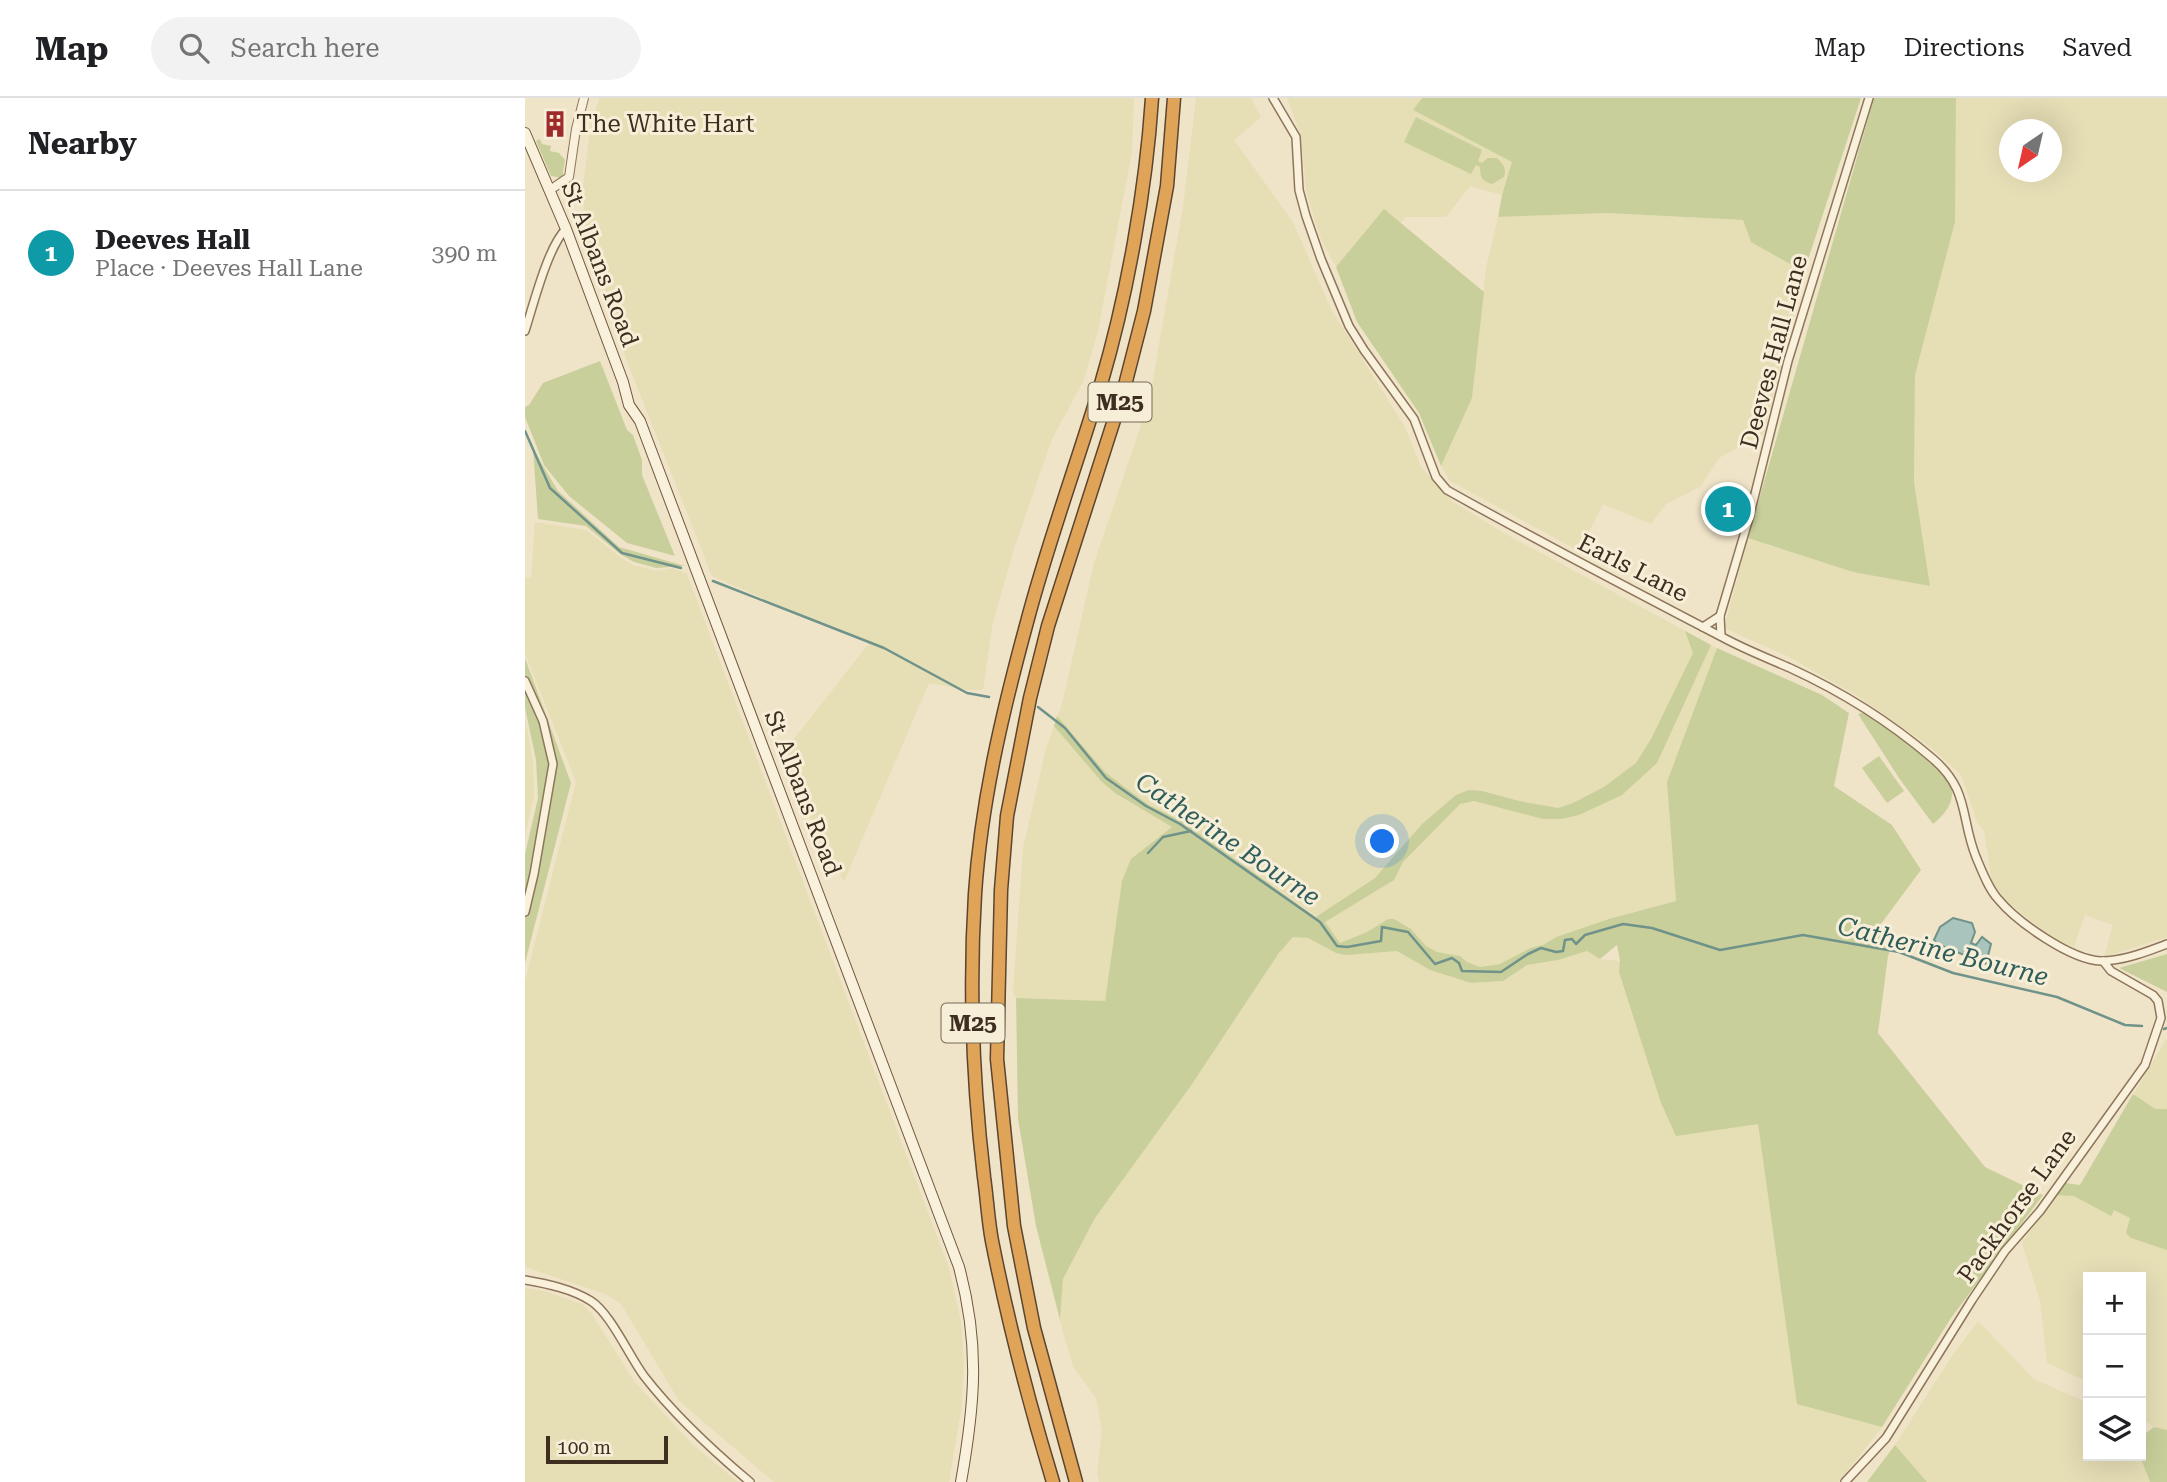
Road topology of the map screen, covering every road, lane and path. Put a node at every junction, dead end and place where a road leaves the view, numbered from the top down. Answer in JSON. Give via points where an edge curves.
{"nodes":[{"id":1,"x":584,"y":98,"type":"edge"},
{"id":2,"x":1152,"y":98,"type":"edge"},
{"id":3,"x":1174,"y":98,"type":"edge"},
{"id":4,"x":1273,"y":98,"type":"edge"},
{"id":5,"x":1869,"y":98,"type":"edge"},
{"id":6,"x":525,"y":133,"type":"edge"},
{"id":7,"x":550,"y":190,"type":"junction"},
{"id":8,"x":566,"y":229,"type":"junction"},
{"id":9,"x":525,"y":331,"type":"edge"},
{"id":10,"x":1720,"y":617,"type":"junction"},
{"id":11,"x":1703,"y":626,"type":"junction"},
{"id":12,"x":1721,"y":636,"type":"junction"},
{"id":13,"x":525,"y":681,"type":"edge"},
{"id":14,"x":525,"y":912,"type":"edge"},
{"id":15,"x":2167,"y":944,"type":"edge"},
{"id":16,"x":2103,"y":961,"type":"junction"},
{"id":17,"x":525,"y":1280,"type":"edge"},
{"id":18,"x":751,"y":1482,"type":"edge"},
{"id":19,"x":961,"y":1482,"type":"edge"},
{"id":20,"x":1053,"y":1482,"type":"edge"},
{"id":21,"x":1076,"y":1482,"type":"edge"},
{"id":22,"x":1845,"y":1482,"type":"edge"}],
"edges":[{"from":1,"to":7,"type":"street","via":[[569,177]]},
{"from":2,"to":20,"type":"highway","number":"M25","via":[[1143,186],[1120,309],[1008,694],[975,893],[976,1087],[992,1237],[1013,1338]]},
{"from":3,"to":21,"type":"highway","number":"M25","via":[[1167,186],[1140,324],[1124,389],[1048,626],[1026,714],[1006,829],[1001,890],[997,1059],[1013,1226],[1034,1328]]},
{"from":4,"to":11,"type":"street","name":"Earls Lane","via":[[1296,137],[1299,190],[1306,216],[1349,326],[1414,419],[1436,477],[1447,490]]},
{"from":5,"to":10,"type":"street","name":"Deeves Hall Lane","via":[[1788,361]]},
{"from":6,"to":7,"type":"main road","name":"St Albans Road"},
{"from":7,"to":8,"type":"main road","name":"St Albans Road"},
{"from":8,"to":9,"type":"street","via":[[559,235]]},
{"from":8,"to":19,"type":"main road","name":"St Albans Road","via":[[959,1267],[974,1355]]},
{"from":10,"to":11,"type":"street"},
{"from":10,"to":12,"type":"street","name":"Deeves Hall Lane"},
{"from":11,"to":12,"type":"street","name":"Earls Lane"},
{"from":12,"to":16,"type":"street","name":"Earls Lane","via":[[1839,694],[1934,759],[1961,795],[1975,854],[1997,898],[2060,947]]},
{"from":13,"to":14,"type":"street","via":[[543,721],[553,764]]},
{"from":15,"to":16,"type":"street"},
{"from":16,"to":22,"type":"street","name":"Packhorse Lane","via":[[2111,971],[2153,995],[2161,1007],[2145,1065],[2040,1211],[2005,1251],[1886,1438]]},
{"from":17,"to":18,"type":"street","via":[[570,1291],[594,1303],[643,1375],[679,1417]]}]}
